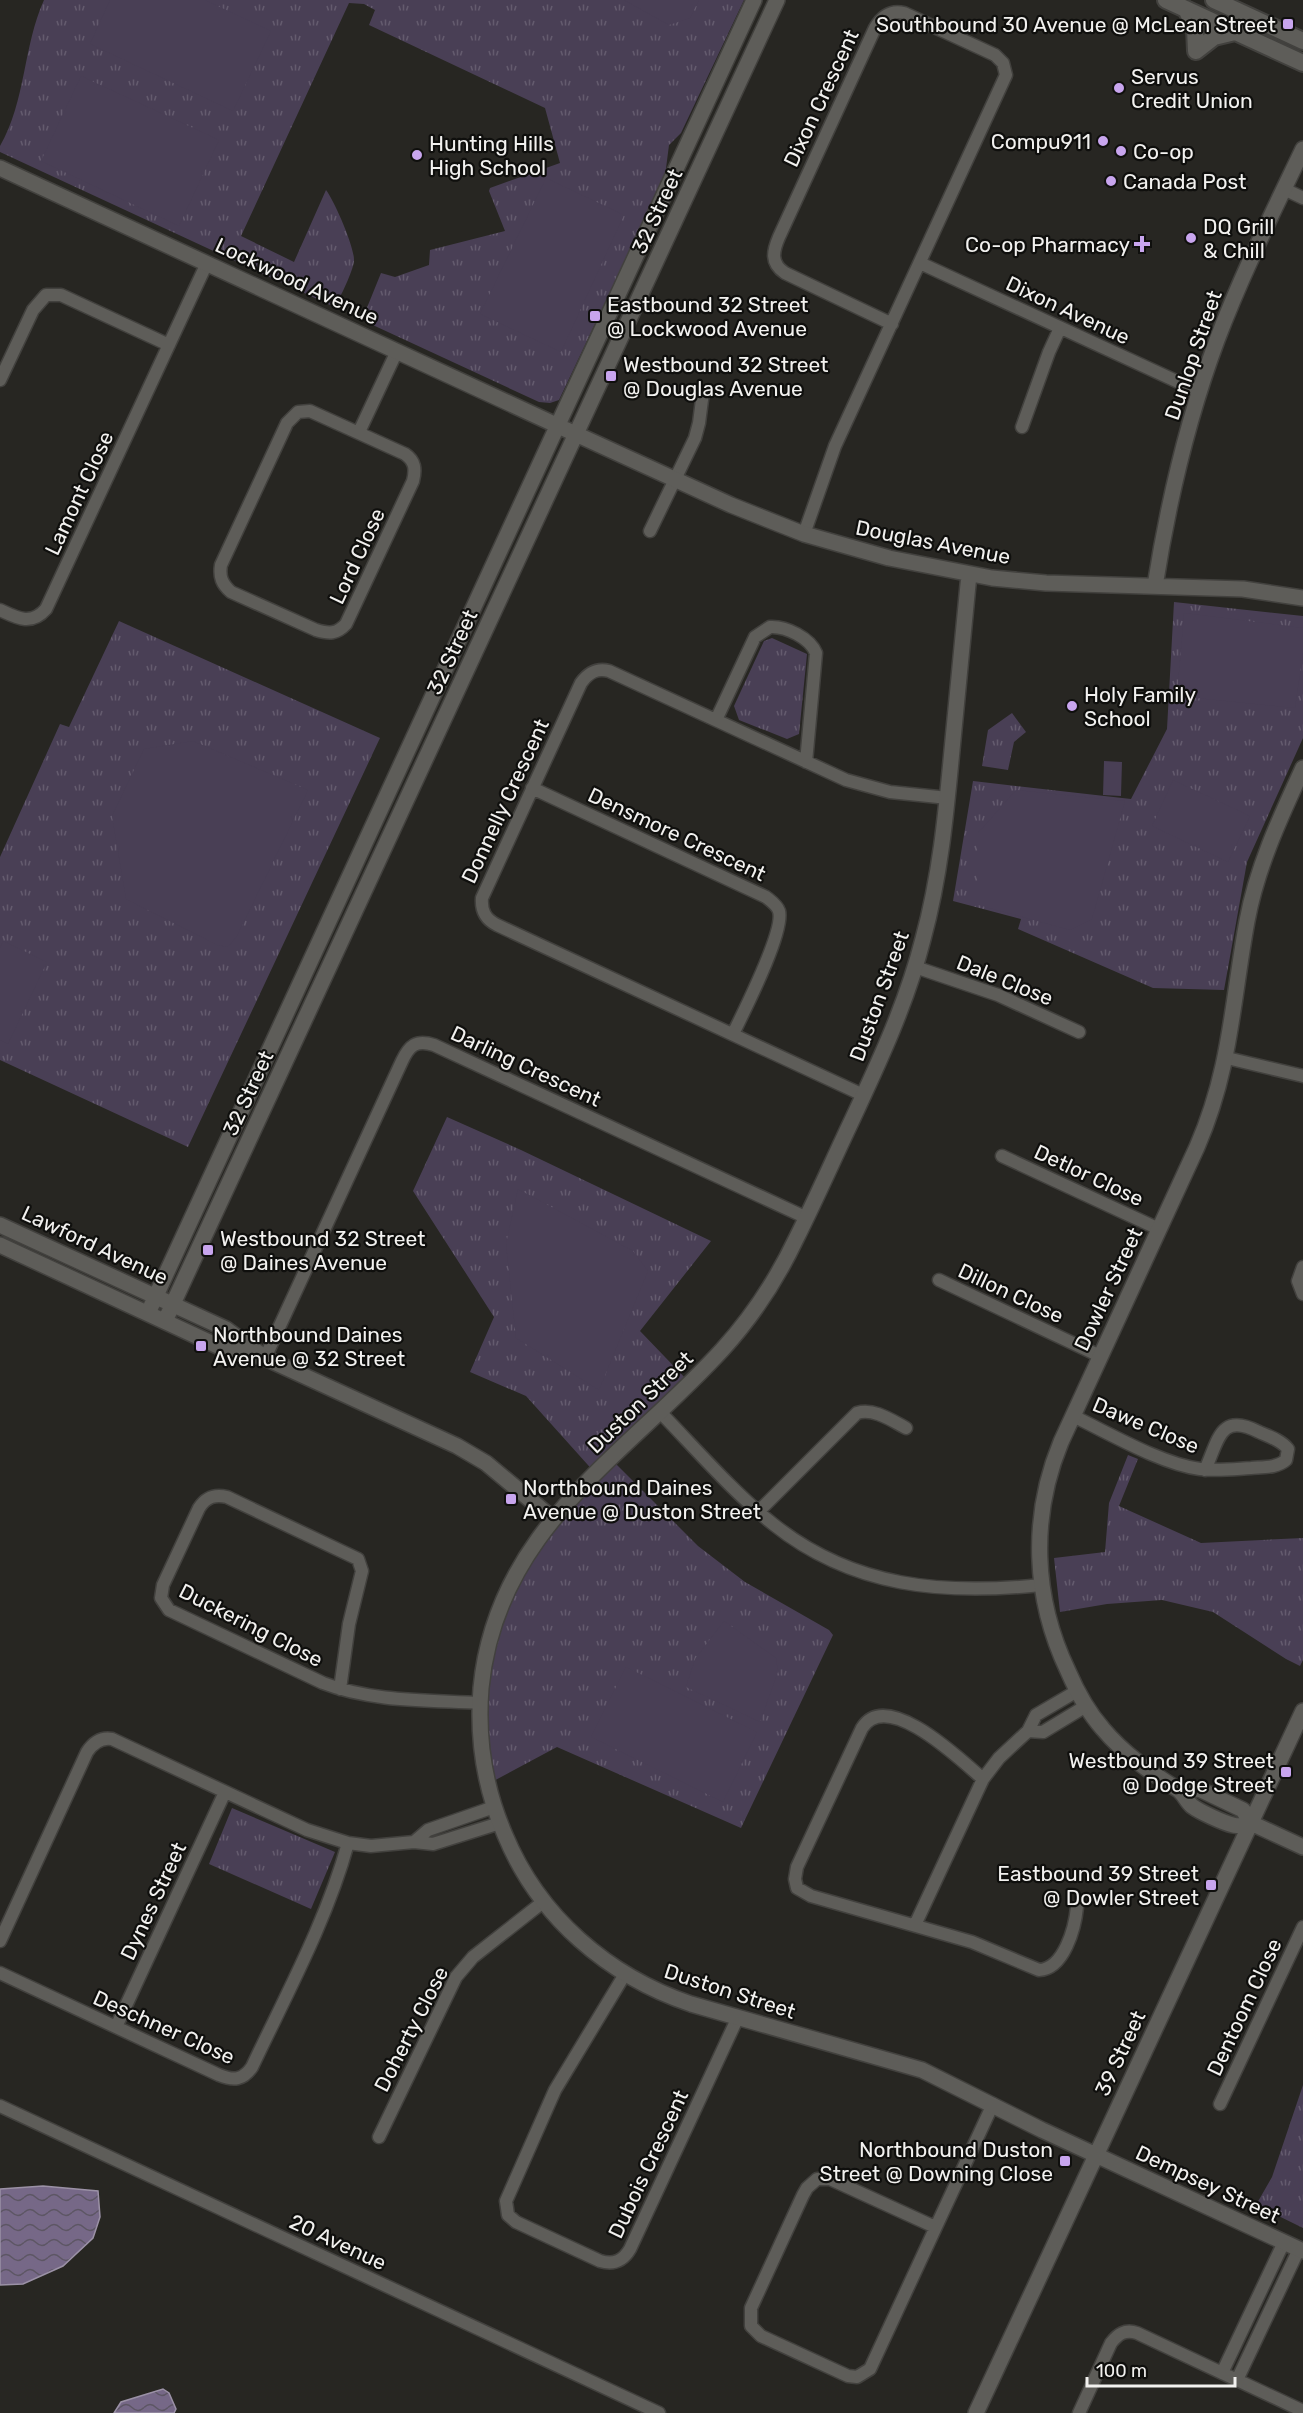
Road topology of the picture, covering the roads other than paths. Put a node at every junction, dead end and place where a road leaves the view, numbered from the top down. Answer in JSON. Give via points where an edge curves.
{"nodes":[{"id":1,"x":754,"y":0,"type":"edge"},
{"id":2,"x":777,"y":0,"type":"edge"},
{"id":3,"x":1166,"y":0,"type":"edge"},
{"id":4,"x":1214,"y":0,"type":"edge"},
{"id":5,"x":1186,"y":9,"type":"junction"},
{"id":6,"x":1235,"y":32,"type":"junction"},
{"id":7,"x":1303,"y":41,"type":"edge"},
{"id":8,"x":1303,"y":63,"type":"edge"},
{"id":9,"x":1303,"y":149,"type":"edge"},
{"id":10,"x":0,"y":168,"type":"edge"},
{"id":11,"x":1284,"y":189,"type":"junction"},
{"id":12,"x":1303,"y":198,"type":"edge"},
{"id":13,"x":207,"y":263,"type":"junction"},
{"id":14,"x":920,"y":263,"type":"junction"},
{"id":15,"x":892,"y":324,"type":"junction"},
{"id":16,"x":1060,"y":328,"type":"junction"},
{"id":17,"x":169,"y":345,"type":"junction"},
{"id":18,"x":397,"y":351,"type":"junction"},
{"id":19,"x":0,"y":380,"type":"edge"},
{"id":20,"x":703,"y":392,"type":"dead end"},
{"id":21,"x":1200,"y":392,"type":"junction"},
{"id":22,"x":558,"y":426,"type":"junction"},
{"id":23,"x":1022,"y":427,"type":"dead end"},
{"id":24,"x":359,"y":432,"type":"junction"},
{"id":25,"x":576,"y":434,"type":"junction"},
{"id":26,"x":676,"y":480,"type":"junction"},
{"id":27,"x":650,"y":531,"type":"dead end"},
{"id":28,"x":804,"y":534,"type":"junction"},
{"id":29,"x":969,"y":575,"type":"junction"},
{"id":30,"x":1155,"y":586,"type":"junction"},
{"id":31,"x":1303,"y":598,"type":"edge"},
{"id":32,"x":0,"y":610,"type":"edge"},
{"id":33,"x":716,"y":720,"type":"junction"},
{"id":34,"x":806,"y":762,"type":"junction"},
{"id":35,"x":1303,"y":768,"type":"edge"},
{"id":36,"x":532,"y":788,"type":"junction"},
{"id":37,"x":948,"y":798,"type":"junction"},
{"id":38,"x":915,"y":967,"type":"junction"},
{"id":39,"x":1079,"y":1032,"type":"dead end"},
{"id":40,"x":733,"y":1035,"type":"junction"},
{"id":41,"x":1227,"y":1058,"type":"junction"},
{"id":42,"x":1303,"y":1076,"type":"edge"},
{"id":43,"x":863,"y":1095,"type":"junction"},
{"id":44,"x":1002,"y":1156,"type":"dead end"},
{"id":45,"x":807,"y":1218,"type":"junction"},
{"id":46,"x":0,"y":1225,"type":"edge"},
{"id":47,"x":1159,"y":1229,"type":"junction"},
{"id":48,"x":0,"y":1245,"type":"edge"},
{"id":49,"x":1303,"y":1267,"type":"edge"},
{"id":50,"x":939,"y":1280,"type":"dead end"},
{"id":51,"x":1303,"y":1294,"type":"edge"},
{"id":52,"x":156,"y":1296,"type":"junction"},
{"id":53,"x":173,"y":1304,"type":"junction"},
{"id":54,"x":147,"y":1313,"type":"junction"},
{"id":55,"x":165,"y":1321,"type":"junction"},
{"id":56,"x":1100,"y":1356,"type":"junction"},
{"id":57,"x":265,"y":1358,"type":"junction"},
{"id":58,"x":660,"y":1412,"type":"junction"},
{"id":59,"x":1073,"y":1416,"type":"junction"},
{"id":60,"x":906,"y":1428,"type":"dead end"},
{"id":61,"x":1205,"y":1470,"type":"junction"},
{"id":62,"x":758,"y":1512,"type":"junction"},
{"id":63,"x":552,"y":1518,"type":"junction"},
{"id":64,"x":1041,"y":1585,"type":"junction"},
{"id":65,"x":340,"y":1689,"type":"junction"},
{"id":66,"x":1077,"y":1691,"type":"junction"},
{"id":67,"x":480,"y":1703,"type":"junction"},
{"id":68,"x":1086,"y":1706,"type":"junction"},
{"id":69,"x":1303,"y":1711,"type":"edge"},
{"id":70,"x":1028,"y":1731,"type":"junction"},
{"id":71,"x":983,"y":1779,"type":"junction"},
{"id":72,"x":225,"y":1792,"type":"junction"},
{"id":73,"x":494,"y":1807,"type":"junction"},
{"id":74,"x":500,"y":1822,"type":"junction"},
{"id":75,"x":1251,"y":1823,"type":"junction"},
{"id":76,"x":414,"y":1842,"type":"junction"},
{"id":77,"x":348,"y":1843,"type":"junction"},
{"id":78,"x":1303,"y":1847,"type":"edge"},
{"id":79,"x":543,"y":1902,"type":"junction"},
{"id":80,"x":1077,"y":1907,"type":"dead end"},
{"id":81,"x":915,"y":1925,"type":"junction"},
{"id":82,"x":1303,"y":1927,"type":"edge"},
{"id":83,"x":0,"y":1941,"type":"edge"},
{"id":84,"x":0,"y":1973,"type":"edge"},
{"id":85,"x":624,"y":1974,"type":"junction"},
{"id":86,"x":738,"y":2017,"type":"junction"},
{"id":87,"x":116,"y":2027,"type":"junction"},
{"id":88,"x":993,"y":2104,"type":"junction"},
{"id":89,"x":1220,"y":2104,"type":"dead end"},
{"id":90,"x":0,"y":2106,"type":"edge"},
{"id":91,"x":379,"y":2137,"type":"dead end"},
{"id":92,"x":1096,"y":2155,"type":"junction"},
{"id":93,"x":935,"y":2227,"type":"junction"},
{"id":94,"x":1284,"y":2242,"type":"junction"},
{"id":95,"x":1301,"y":2250,"type":"edge"},
{"id":96,"x":1222,"y":2373,"type":"junction"},
{"id":97,"x":1237,"y":2380,"type":"junction"},
{"id":98,"x":1288,"y":2409,"type":"edge"},
{"id":99,"x":1303,"y":2411,"type":"edge"},
{"id":100,"x":659,"y":2413,"type":"edge"},
{"id":101,"x":976,"y":2413,"type":"edge"},
{"id":102,"x":1079,"y":2413,"type":"edge"}],
"edges":[{"from":1,"to":22,"type":"street","name":"32 Street"},
{"from":2,"to":25,"type":"street","name":"32 Street"},
{"from":3,"to":5,"type":"main road"},
{"from":4,"to":7,"type":"main road"},
{"from":5,"to":6,"type":"main road"},
{"from":5,"to":6,"type":"main road","via":[[1195,28],[1196,51],[1214,38]]},
{"from":6,"to":8,"type":"main road"},
{"from":9,"to":11,"type":"street","name":"Dunlop Street"},
{"from":10,"to":13,"type":"street","name":"Lockwood Avenue"},
{"from":11,"to":12,"type":"street"},
{"from":11,"to":21,"type":"street","name":"Dunlop Street","via":[[1233,301]]},
{"from":13,"to":17,"type":"street","name":"Lamont Close"},
{"from":13,"to":18,"type":"street","name":"Lockwood Avenue"},
{"from":14,"to":15,"type":"street","name":"Dixon Crescent"},
{"from":14,"to":15,"type":"street","name":"Dixon Crescent","via":[[1004,81],[1006,68],[994,55],[895,12],[875,28],[773,254],[777,266],[785,273]]},
{"from":14,"to":16,"type":"street","name":"Dixon Avenue"},
{"from":15,"to":28,"type":"street","name":"Dixon Crescent","via":[[832,454]]},
{"from":16,"to":21,"type":"street","name":"Dixon Avenue"},
{"from":16,"to":23,"type":"street"},
{"from":17,"to":19,"type":"street","via":[[61,295],[46,294],[33,310]]},
{"from":17,"to":32,"type":"street","name":"Lamont Close","via":[[46,609],[30,620]]},
{"from":18,"to":22,"type":"street","name":"Lockwood Avenue"},
{"from":18,"to":24,"type":"street"},
{"from":20,"to":26,"type":"street","via":[[697,431]]},
{"from":21,"to":30,"type":"street","name":"Dunlop Street","via":[[1182,456]]},
{"from":22,"to":25,"type":"street","name":"Lockwood Avenue"},
{"from":22,"to":52,"type":"street","name":"32 Street"},
{"from":24,"to":24,"type":"street","name":"Lord Close","via":[[310,411],[298,411],[292,416],[221,566],[221,579],[231,592],[323,632],[336,632],[346,624],[415,474],[411,458]]},
{"from":25,"to":26,"type":"street","name":"Douglas Avenue"},
{"from":25,"to":53,"type":"street","name":"32 Street"},
{"from":26,"to":27,"type":"street"},
{"from":26,"to":28,"type":"street","name":"Douglas Avenue"},
{"from":28,"to":29,"type":"street","name":"Douglas Avenue","via":[[880,556]]},
{"from":29,"to":30,"type":"street","name":"Douglas Avenue","via":[[1046,583]]},
{"from":29,"to":37,"type":"street","name":"Duston Street"},
{"from":30,"to":31,"type":"street","name":"Douglas Avenue","via":[[1243,590]]},
{"from":33,"to":34,"type":"street","name":"Donnelly Crescent"},
{"from":33,"to":34,"type":"street","via":[[755,637],[770,627],[782,628],[811,643],[816,653]]},
{"from":33,"to":36,"type":"street","name":"Donnelly Crescent","via":[[609,671],[596,670],[581,682]]},
{"from":34,"to":37,"type":"street","name":"Donnelly Crescent","via":[[874,789]]},
{"from":35,"to":41,"type":"street","name":"Dowler Street","via":[[1256,884]]},
{"from":36,"to":40,"type":"street","name":"Densmore Crescent","via":[[748,888],[776,906],[777,931]]},
{"from":36,"to":40,"type":"street","name":"Donnelly Crescent","via":[[483,893],[485,917]]},
{"from":37,"to":38,"type":"street","name":"Duston Street","via":[[936,882]]},
{"from":38,"to":39,"type":"street","name":"Dale Close","via":[[998,995]]},
{"from":38,"to":43,"type":"street","name":"Duston Street"},
{"from":40,"to":43,"type":"street","name":"Donnelly Crescent"},
{"from":41,"to":42,"type":"street"},
{"from":41,"to":47,"type":"street","name":"Dowler Street","via":[[1204,1132]]},
{"from":43,"to":45,"type":"street","name":"Duston Street"},
{"from":44,"to":47,"type":"street","name":"Detlor Close"},
{"from":45,"to":57,"type":"street","name":"Darling Crescent","via":[[434,1045],[415,1044],[406,1052]]},
{"from":45,"to":58,"type":"street","name":"Duston Street","via":[[757,1306],[723,1349]]},
{"from":46,"to":52,"type":"street","name":"Lawford Avenue"},
{"from":47,"to":56,"type":"street","name":"Dowler Street"},
{"from":48,"to":54,"type":"street","name":"Lawford Avenue"},
{"from":49,"to":51,"type":"street","via":[[1298,1281]]},
{"from":50,"to":56,"type":"street","name":"Dillon Close"},
{"from":52,"to":53,"type":"street","name":"Lawford Avenue"},
{"from":52,"to":54,"type":"street","name":"32 Street"},
{"from":53,"to":55,"type":"street","name":"32 Street"},
{"from":53,"to":57,"type":"street","name":"Lawford Avenue","via":[[232,1332]]},
{"from":54,"to":55,"type":"street","name":"Lawford Avenue"},
{"from":55,"to":57,"type":"street","name":"Lawford Avenue","via":[[222,1348]]},
{"from":56,"to":59,"type":"street","name":"Dowler Street"},
{"from":57,"to":63,"type":"street","via":[[471,1453]]},
{"from":58,"to":62,"type":"street"},
{"from":58,"to":63,"type":"street","name":"Duston Street"},
{"from":59,"to":61,"type":"street","name":"Dawe Close","via":[[1178,1464]]},
{"from":59,"to":64,"type":"street","name":"Dowler Street","via":[[1052,1464],[1043,1503],[1039,1542]]},
{"from":60,"to":62,"type":"street","via":[[876,1413],[856,1413]]},
{"from":61,"to":61,"type":"street","name":"Dawe Close","via":[[1276,1465],[1286,1460],[1288,1449],[1247,1426],[1235,1424],[1224,1430]]},
{"from":62,"to":64,"type":"street","via":[[817,1553],[892,1581],[958,1590]]},
{"from":63,"to":67,"type":"street","name":"Duston Street","via":[[516,1571],[495,1618]]},
{"from":64,"to":66,"type":"street","name":"Dowler Street","via":[[1054,1639]]},
{"from":65,"to":65,"type":"street","name":"Duckering Close","via":[[349,1624],[362,1571],[360,1562],[227,1497],[207,1499],[163,1585],[161,1598],[165,1606]]},
{"from":65,"to":67,"type":"street","name":"Duckering Close","via":[[359,1694]]},
{"from":66,"to":68,"type":"street","name":"Dowler Street"},
{"from":66,"to":70,"type":"street","via":[[1036,1715]]},
{"from":67,"to":73,"type":"street","name":"Duston Street","via":[[481,1744]]},
{"from":68,"to":70,"type":"street","via":[[1043,1732]]},
{"from":68,"to":75,"type":"street","name":"Dowler Street","via":[[1105,1732],[1157,1777],[1180,1790],[1199,1789],[1243,1810]]},
{"from":69,"to":75,"type":"street","name":"39 Street"},
{"from":70,"to":71,"type":"street"},
{"from":71,"to":81,"type":"street"},
{"from":71,"to":81,"type":"street","via":[[932,1737],[895,1718],[870,1718],[797,1867],[795,1883],[800,1891]]},
{"from":72,"to":77,"type":"street","via":[[307,1830]]},
{"from":72,"to":83,"type":"street","via":[[112,1739],[97,1741],[87,1752]]},
{"from":72,"to":87,"type":"street","name":"Dynes Street"},
{"from":73,"to":74,"type":"street","name":"Duston Street"},
{"from":73,"to":76,"type":"street","via":[[428,1830]]},
{"from":74,"to":76,"type":"street","via":[[432,1844]]},
{"from":74,"to":79,"type":"street","name":"Duston Street","via":[[519,1865]]},
{"from":75,"to":78,"type":"street","name":"Dowler Street"},
{"from":75,"to":92,"type":"street","name":"39 Street"},
{"from":76,"to":77,"type":"street","via":[[379,1846]]},
{"from":77,"to":87,"type":"street","name":"Deschner Close","via":[[331,1896],[245,2076],[226,2078]]},
{"from":79,"to":85,"type":"street","name":"Duston Street","via":[[585,1946]]},
{"from":79,"to":91,"type":"street","name":"Doherty Close","via":[[473,1957],[456,1977]]},
{"from":80,"to":81,"type":"street","via":[[1075,1924],[1061,1955],[1044,1970]]},
{"from":82,"to":89,"type":"street","name":"Dentoom Close"},
{"from":84,"to":87,"type":"street","name":"Deschner Close"},
{"from":85,"to":86,"type":"street","name":"Duston Street","via":[[665,1995]]},
{"from":85,"to":86,"type":"street","name":"Dubois Crescent","via":[[555,2090],[506,2201],[508,2215],[516,2222],[600,2261],[622,2260],[630,2249]]},
{"from":86,"to":88,"type":"street","name":"Duston Street","via":[[922,2070]]},
{"from":88,"to":92,"type":"street","name":"Duston Street"},
{"from":88,"to":93,"type":"street"},
{"from":90,"to":100,"type":"street","name":"20 Avenue"},
{"from":92,"to":94,"type":"street","name":"Dempsey Street"},
{"from":92,"to":101,"type":"street","name":"39 Street"},
{"from":93,"to":93,"type":"street","via":[[830,2179],[817,2179],[807,2188],[751,2308],[751,2326],[761,2336],[843,2374],[861,2376],[873,2363]]},
{"from":94,"to":95,"type":"street","name":"Dempsey Street"},
{"from":94,"to":96,"type":"street"},
{"from":95,"to":97,"type":"street"},
{"from":96,"to":97,"type":"street"},
{"from":96,"to":102,"type":"street","via":[[1137,2332],[1127,2331],[1111,2343]]},
{"from":97,"to":98,"type":"street"},
{"from":98,"to":99,"type":"street"}]}
